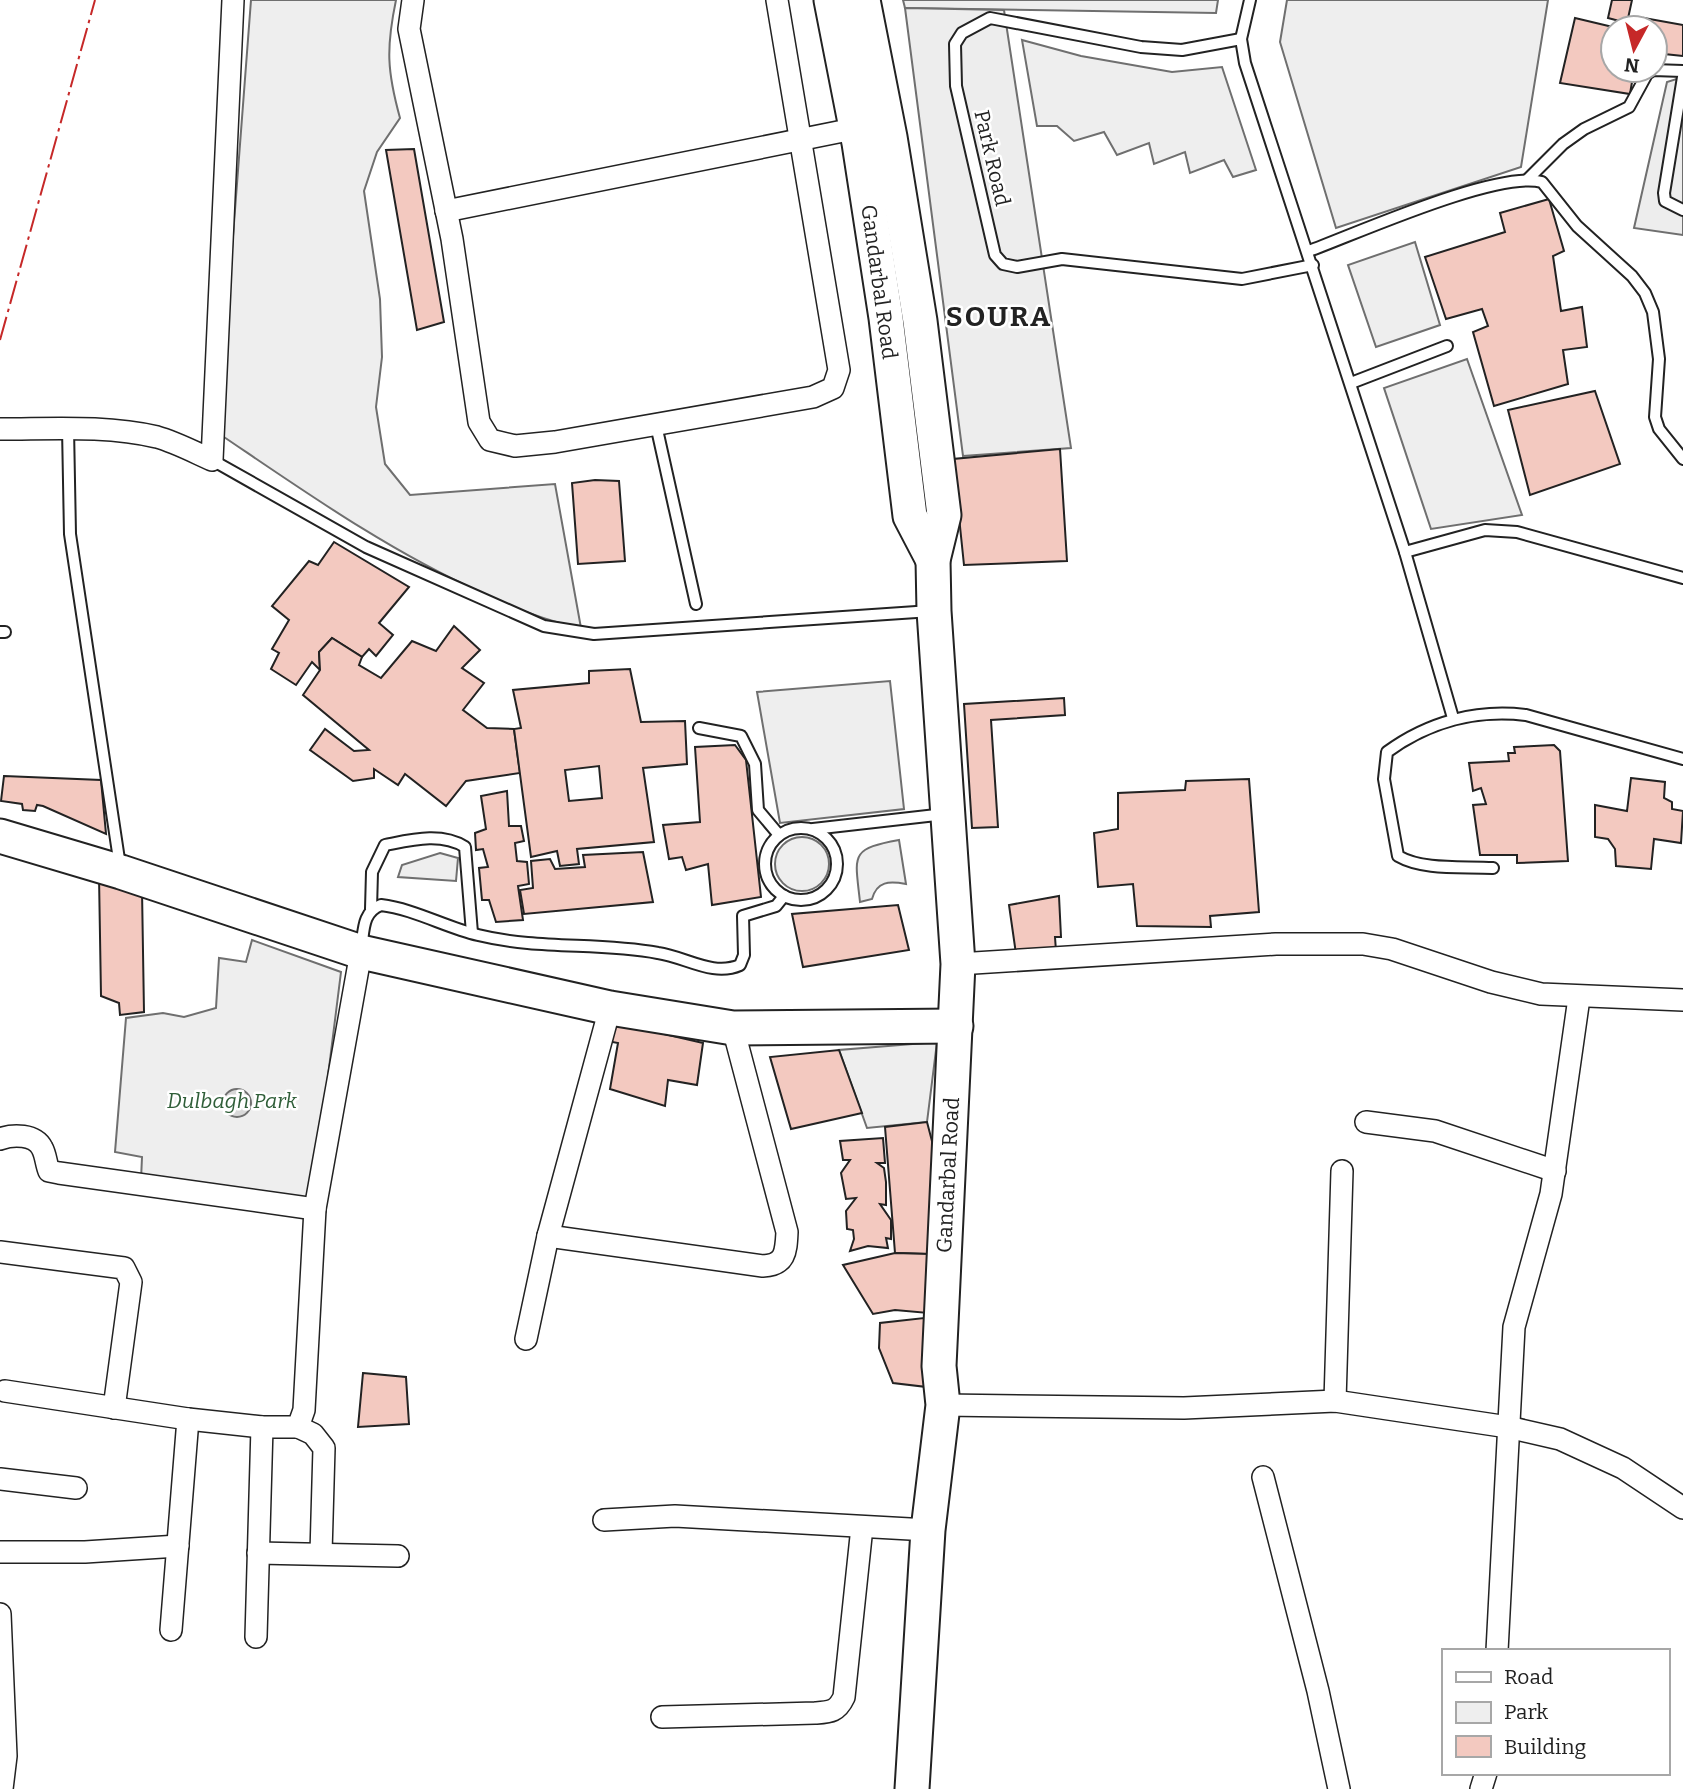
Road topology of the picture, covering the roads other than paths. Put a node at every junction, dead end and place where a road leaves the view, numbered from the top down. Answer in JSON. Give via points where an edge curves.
{"nodes":[{"id":1,"x":233,"y":0,"type":"edge"},
{"id":2,"x":413,"y":0,"type":"edge"},
{"id":3,"x":777,"y":0,"type":"edge"},
{"id":4,"x":831,"y":0,"type":"edge"},
{"id":5,"x":863,"y":0,"type":"edge"},
{"id":6,"x":1250,"y":0,"type":"edge"},
{"id":7,"x":1241,"y":39,"type":"junction"},
{"id":8,"x":1683,"y":71,"type":"edge"},
{"id":9,"x":1683,"y":77,"type":"edge"},
{"id":10,"x":872,"y":125,"type":"junction"},
{"id":11,"x":800,"y":141,"type":"junction"},
{"id":12,"x":1527,"y":180,"type":"junction"},
{"id":13,"x":1683,"y":210,"type":"edge"},
{"id":14,"x":446,"y":211,"type":"junction"},
{"id":15,"x":1309,"y":251,"type":"junction"},
{"id":16,"x":1313,"y":265,"type":"junction"},
{"id":17,"x":1447,"y":346,"type":"dead end"},
{"id":18,"x":1351,"y":383,"type":"junction"},
{"id":19,"x":656,"y":425,"type":"junction"},
{"id":20,"x":0,"y":429,"type":"edge"},
{"id":21,"x":68,"y":429,"type":"junction"},
{"id":22,"x":1683,"y":459,"type":"edge"},
{"id":23,"x":212,"y":460,"type":"junction"},
{"id":24,"x":1405,"y":552,"type":"junction"},
{"id":25,"x":1683,"y":578,"type":"edge"},
{"id":26,"x":696,"y":604,"type":"dead end"},
{"id":27,"x":934,"y":611,"type":"junction"},
{"id":28,"x":1453,"y":718,"type":"junction"},
{"id":29,"x":699,"y":728,"type":"dead end"},
{"id":30,"x":1683,"y":759,"type":"edge"},
{"id":31,"x":948,"y":814,"type":"junction"},
{"id":32,"x":813,"y":830,"type":"junction"},
{"id":33,"x":779,"y":835,"type":"junction"},
{"id":34,"x":0,"y":836,"type":"edge"},
{"id":35,"x":1493,"y":868,"type":"dead end"},
{"id":36,"x":121,"y":872,"type":"junction"},
{"id":37,"x":784,"y":896,"type":"junction"},
{"id":38,"x":371,"y":908,"type":"junction"},
{"id":39,"x":472,"y":933,"type":"junction"},
{"id":40,"x":360,"y":952,"type":"junction"},
{"id":41,"x":958,"y":964,"type":"junction"},
{"id":42,"x":1579,"y":998,"type":"junction"},
{"id":43,"x":1683,"y":1000,"type":"edge"},
{"id":44,"x":610,"y":1008,"type":"junction"},
{"id":45,"x":956,"y":1026,"type":"junction"},
{"id":46,"x":733,"y":1028,"type":"junction"},
{"id":47,"x":1366,"y":1122,"type":"dead end"},
{"id":48,"x":0,"y":1139,"type":"edge"},
{"id":49,"x":1342,"y":1171,"type":"dead end"},
{"id":50,"x":1555,"y":1171,"type":"junction"},
{"id":51,"x":315,"y":1209,"type":"junction"},
{"id":52,"x":548,"y":1236,"type":"junction"},
{"id":53,"x":0,"y":1252,"type":"edge"},
{"id":54,"x":526,"y":1339,"type":"dead end"},
{"id":55,"x":5,"y":1391,"type":"dead end"},
{"id":56,"x":1335,"y":1401,"type":"junction"},
{"id":57,"x":943,"y":1405,"type":"junction"},
{"id":58,"x":114,"y":1408,"type":"junction"},
{"id":59,"x":188,"y":1419,"type":"junction"},
{"id":60,"x":262,"y":1427,"type":"junction"},
{"id":61,"x":298,"y":1427,"type":"junction"},
{"id":62,"x":1508,"y":1427,"type":"junction"},
{"id":63,"x":1263,"y":1477,"type":"dead end"},
{"id":64,"x":0,"y":1479,"type":"edge"},
{"id":65,"x":76,"y":1488,"type":"dead end"},
{"id":66,"x":1683,"y":1508,"type":"edge"},
{"id":67,"x":604,"y":1520,"type":"dead end"},
{"id":68,"x":862,"y":1527,"type":"junction"},
{"id":69,"x":928,"y":1530,"type":"junction"},
{"id":70,"x":178,"y":1546,"type":"junction"},
{"id":71,"x":0,"y":1552,"type":"edge"},
{"id":72,"x":258,"y":1553,"type":"junction"},
{"id":73,"x":321,"y":1553,"type":"junction"},
{"id":74,"x":398,"y":1556,"type":"dead end"},
{"id":75,"x":0,"y":1614,"type":"edge"},
{"id":76,"x":171,"y":1630,"type":"dead end"},
{"id":77,"x":256,"y":1637,"type":"dead end"},
{"id":78,"x":1497,"y":1649,"type":"edge"},
{"id":79,"x":662,"y":1717,"type":"dead end"},
{"id":80,"x":2,"y":1789,"type":"edge"},
{"id":81,"x":912,"y":1789,"type":"edge"},
{"id":82,"x":1339,"y":1789,"type":"edge"}],
"edges":[{"from":1,"to":23,"type":"street"},
{"from":2,"to":14,"type":"street","via":[[409,29]]},
{"from":3,"to":11,"type":"street"},
{"from":4,"to":10,"type":"main road","name":"Gandarbal Road"},
{"from":5,"to":10,"type":"main road","name":"Gandarbal Road"},
{"from":6,"to":7,"type":"lane"},
{"from":7,"to":15,"type":"lane","via":[[1245,64]]},
{"from":7,"to":16,"type":"lane","name":"Park Road","via":[[1182,50],[1141,47],[990,18],[962,33],[955,44],[956,86],[995,256],[1003,264],[1017,267],[1062,259],[1242,279]]},
{"from":8,"to":12,"type":"lane","via":[[1647,74],[1629,107],[1563,144]]},
{"from":9,"to":13,"type":"lane","via":[[1664,193],[1665,201]]},
{"from":10,"to":11,"type":"street"},
{"from":10,"to":27,"type":"main road","name":"Gandarbal Road","via":[[886,318],[910,516],[933,560]]},
{"from":11,"to":14,"type":"street"},
{"from":11,"to":19,"type":"street","via":[[839,370],[834,388],[813,397]]},
{"from":12,"to":15,"type":"lane","via":[[1465,193]]},
{"from":12,"to":22,"type":"lane","via":[[1542,182],[1577,226],[1645,293],[1653,312],[1659,359],[1655,417],[1658,429]]},
{"from":14,"to":19,"type":"street","via":[[473,392],[479,422],[490,440],[515,446],[542,444]]},
{"from":15,"to":16,"type":"lane"},
{"from":16,"to":18,"type":"lane"},
{"from":17,"to":18,"type":"lane"},
{"from":18,"to":24,"type":"lane"},
{"from":19,"to":26,"type":"lane"},
{"from":20,"to":21,"type":"street"},
{"from":21,"to":23,"type":"street","via":[[159,438]]},
{"from":21,"to":36,"type":"lane","via":[[70,534]]},
{"from":23,"to":27,"type":"lane","via":[[366,547],[569,633]]},
{"from":24,"to":25,"type":"lane","via":[[1485,530],[1517,532]]},
{"from":24,"to":28,"type":"lane"},
{"from":27,"to":31,"type":"main road","name":"Gandarbal Road"},
{"from":28,"to":30,"type":"lane","via":[[1499,712],[1526,715]]},
{"from":28,"to":35,"type":"lane","via":[[1387,752],[1384,779],[1394,846],[1398,856],[1408,862]]},
{"from":29,"to":33,"type":"lane","via":[[741,736],[755,764],[758,810]]},
{"from":31,"to":32,"type":"lane"},
{"from":31,"to":41,"type":"main road","name":"Gandarbal Road"},
{"from":32,"to":33,"type":"lane","via":[[790,829]]},
{"from":32,"to":37,"type":"lane","via":[[824,835],[837,855],[835,878],[828,888],[807,900]]},
{"from":33,"to":37,"type":"lane","via":[[771,844],[765,867],[774,888]]},
{"from":34,"to":36,"type":"main road"},
{"from":36,"to":40,"type":"main road"},
{"from":37,"to":39,"type":"lane","via":[[776,906],[743,916],[744,955],[740,965],[728,970],[657,952],[547,947]]},
{"from":38,"to":39,"type":"lane","via":[[394,906]]},
{"from":38,"to":39,"type":"lane","via":[[372,872],[385,845],[454,840],[465,847]]},
{"from":38,"to":40,"type":"lane"},
{"from":40,"to":44,"type":"main road"},
{"from":40,"to":51,"type":"street"},
{"from":41,"to":42,"type":"street","via":[[1276,944],[1363,944],[1504,985]]},
{"from":41,"to":45,"type":"main road","name":"Gandarbal Road"},
{"from":42,"to":43,"type":"street"},
{"from":42,"to":50,"type":"street"},
{"from":44,"to":46,"type":"main road"},
{"from":44,"to":52,"type":"street"},
{"from":45,"to":46,"type":"main road"},
{"from":45,"to":57,"type":"main road","name":"Gandarbal Road","via":[[939,1366]]},
{"from":46,"to":52,"type":"street","via":[[787,1232],[783,1259],[764,1266]]},
{"from":47,"to":50,"type":"street","via":[[1435,1130]]},
{"from":48,"to":51,"type":"street","via":[[22,1136],[36,1141],[49,1171]]},
{"from":49,"to":56,"type":"street"},
{"from":50,"to":62,"type":"street","via":[[1540,1243],[1514,1327]]},
{"from":51,"to":61,"type":"street","via":[[304,1410]]},
{"from":52,"to":54,"type":"street"},
{"from":53,"to":58,"type":"street","via":[[124,1268],[131,1282]]},
{"from":55,"to":58,"type":"street"},
{"from":56,"to":57,"type":"street","via":[[1184,1408]]},
{"from":56,"to":62,"type":"street"},
{"from":57,"to":69,"type":"main road","name":"Gandarbal Road"},
{"from":58,"to":59,"type":"street"},
{"from":59,"to":60,"type":"street"},
{"from":59,"to":70,"type":"street"},
{"from":60,"to":61,"type":"street"},
{"from":60,"to":72,"type":"street"},
{"from":61,"to":73,"type":"street","via":[[313,1434],[324,1448]]},
{"from":62,"to":66,"type":"street","via":[[1593,1451]]},
{"from":62,"to":78,"type":"street"},
{"from":63,"to":82,"type":"street"},
{"from":64,"to":65,"type":"street"},
{"from":67,"to":68,"type":"street","via":[[675,1516]]},
{"from":68,"to":69,"type":"street"},
{"from":68,"to":79,"type":"street","via":[[844,1697],[839,1708],[815,1713]]},
{"from":69,"to":81,"type":"main road","name":"Gandarbal Road"},
{"from":70,"to":71,"type":"street"},
{"from":70,"to":76,"type":"street"},
{"from":72,"to":73,"type":"street"},
{"from":72,"to":77,"type":"street"},
{"from":73,"to":74,"type":"street"},
{"from":75,"to":80,"type":"street","via":[[6,1756]]}]}
